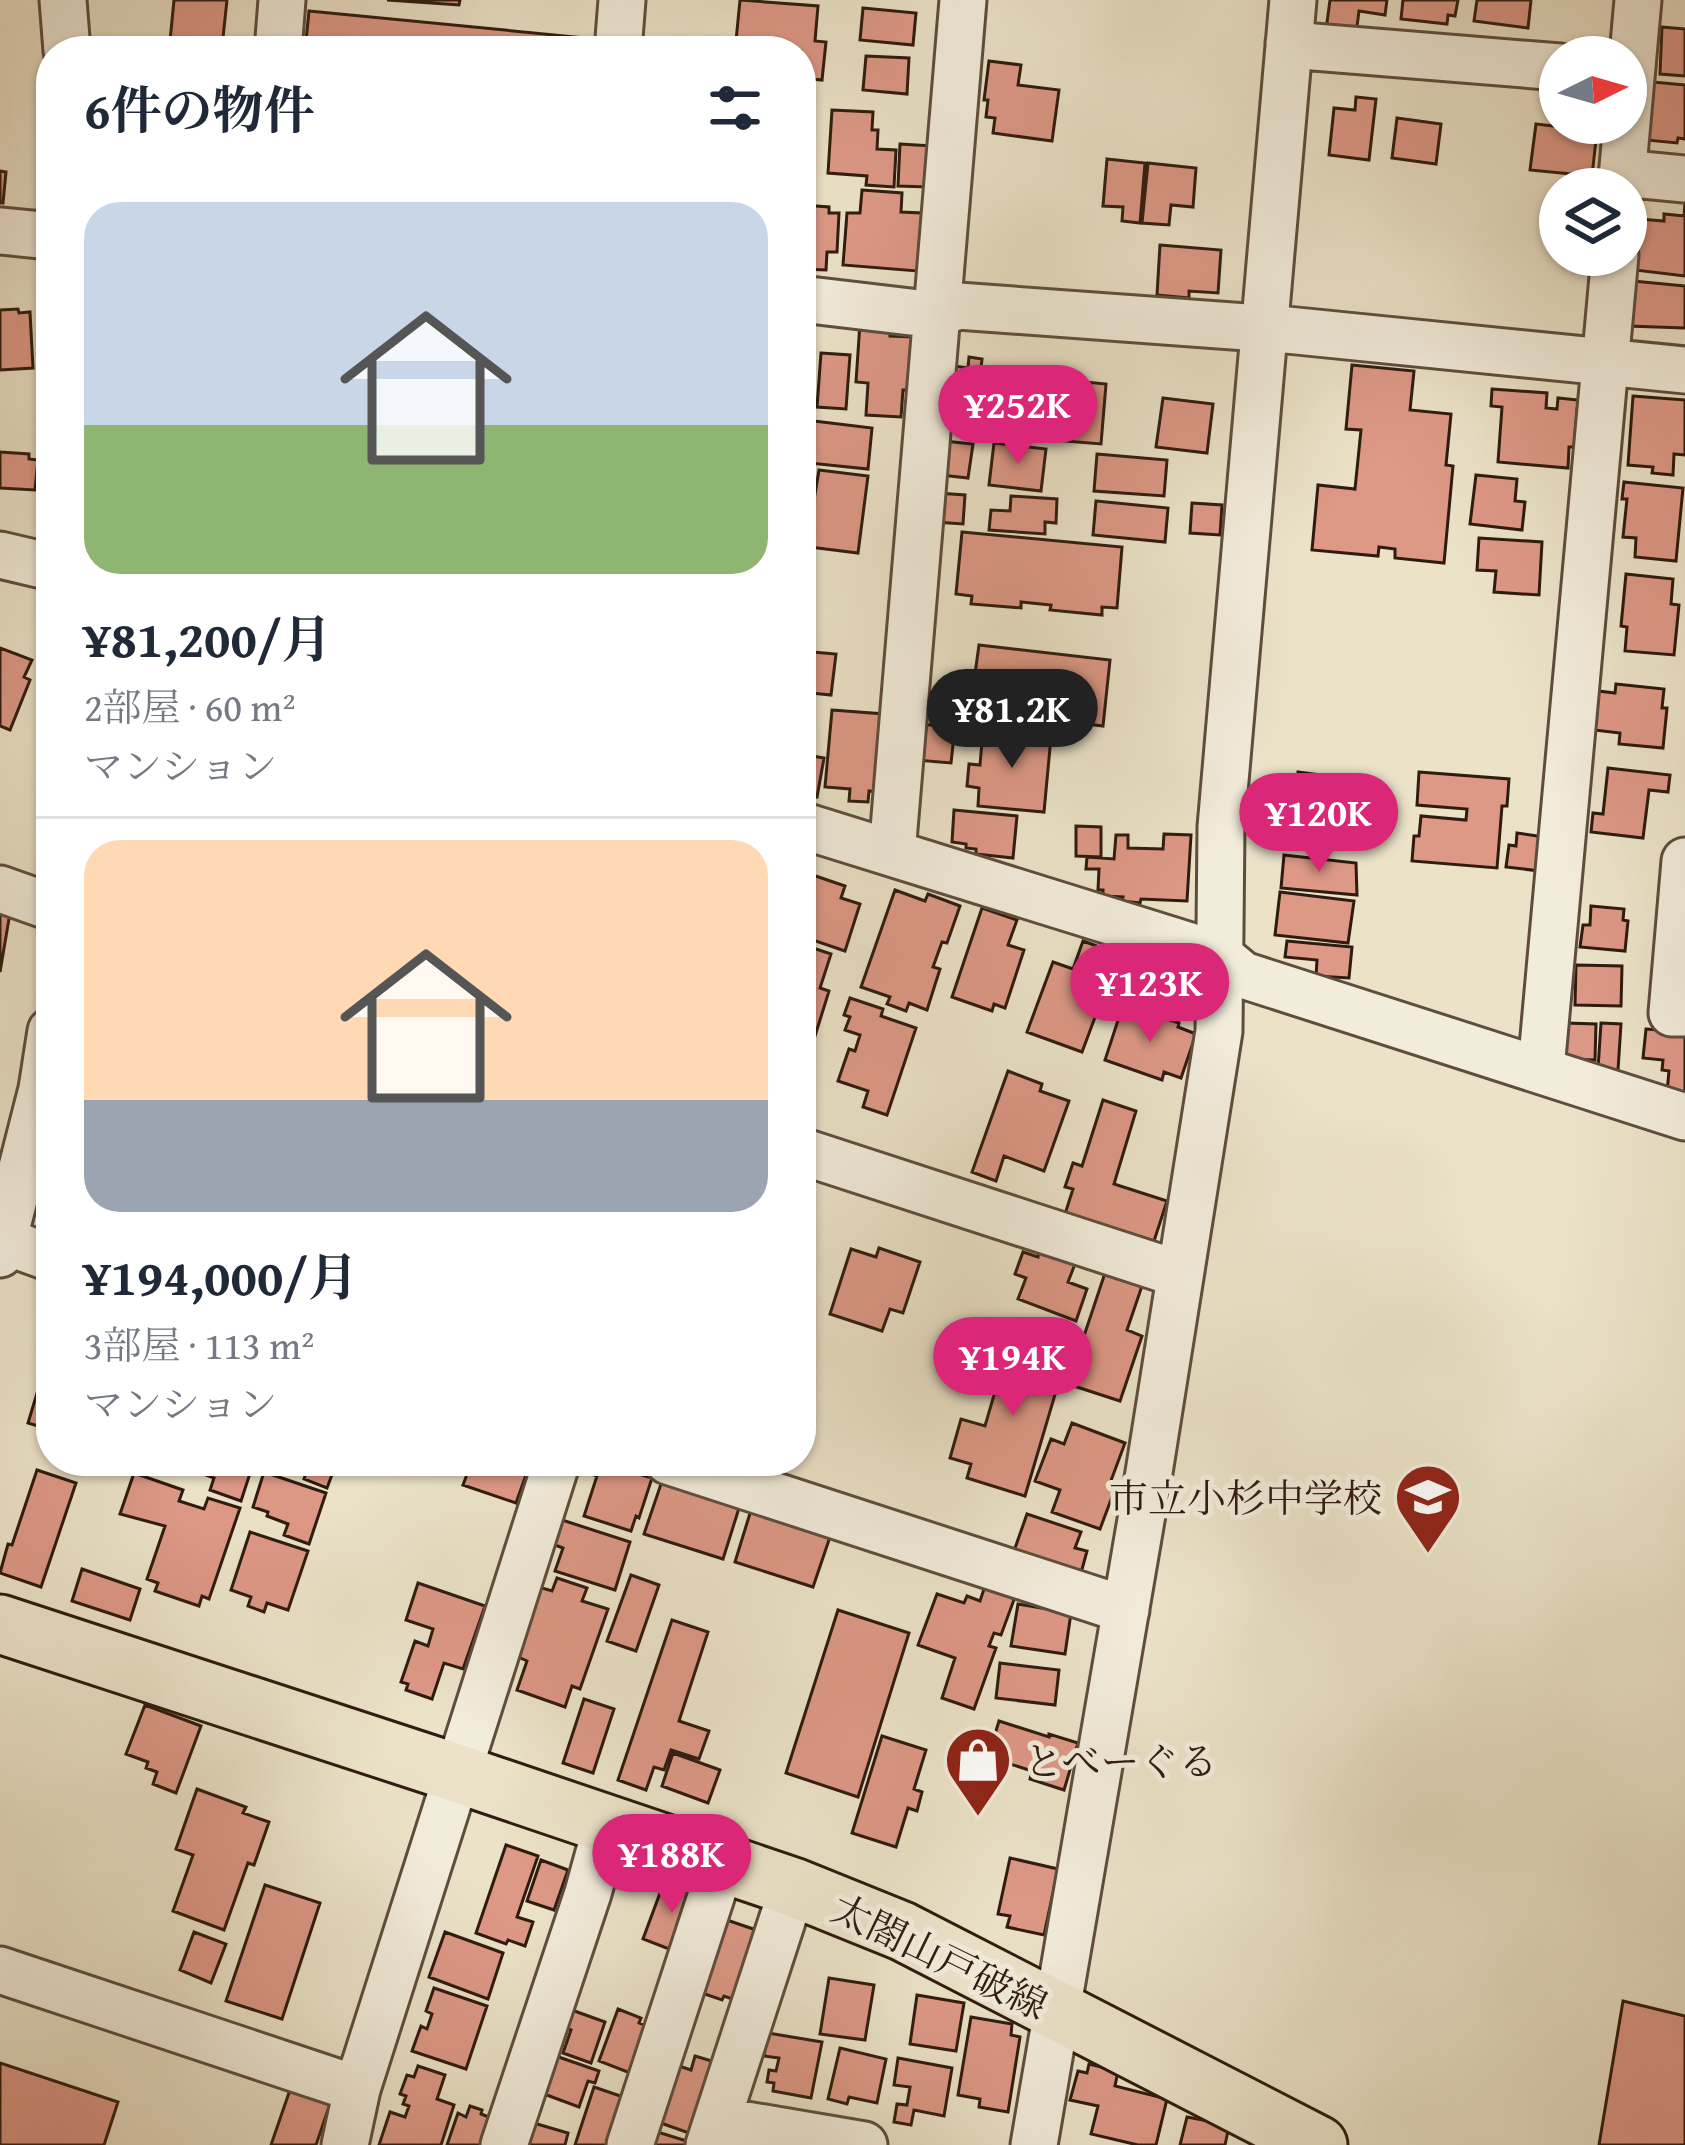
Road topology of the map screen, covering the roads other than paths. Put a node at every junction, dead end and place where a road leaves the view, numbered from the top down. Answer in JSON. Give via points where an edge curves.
{"nodes":[{"id":1,"x":63,"y":0,"type":"edge"},
{"id":2,"x":282,"y":0,"type":"edge"},
{"id":3,"x":622,"y":0,"type":"edge"},
{"id":4,"x":963,"y":0,"type":"edge"},
{"id":5,"x":1638,"y":0,"type":"edge"},
{"id":6,"x":1291,"y":22,"type":"edge"},
{"id":7,"x":66,"y":36,"type":"edge"},
{"id":8,"x":279,"y":36,"type":"edge"},
{"id":9,"x":619,"y":36,"type":"edge"},
{"id":10,"x":1634,"y":36,"type":"edge"},
{"id":11,"x":1539,"y":63,"type":"edge"},
{"id":12,"x":1685,"y":179,"type":"edge"},
{"id":13,"x":1647,"y":180,"type":"edge"},
{"id":14,"x":0,"y":231,"type":"edge"},
{"id":15,"x":36,"y":235,"type":"edge"},
{"id":16,"x":1613,"y":276,"type":"edge"},
{"id":17,"x":816,"y":301,"type":"edge"},
{"id":18,"x":937,"y":315,"type":"junction"},
{"id":19,"x":1263,"y":329,"type":"junction"},
{"id":20,"x":1605,"y":362,"type":"junction"},
{"id":21,"x":1685,"y":370,"type":"edge"},
{"id":22,"x":0,"y":555,"type":"edge"},
{"id":23,"x":36,"y":563,"type":"edge"},
{"id":24,"x":816,"y":830,"type":"edge"},
{"id":25,"x":892,"y":853,"type":"junction"},
{"id":26,"x":1685,"y":861,"type":"edge"},
{"id":27,"x":0,"y":889,"type":"edge"},
{"id":28,"x":36,"y":902,"type":"edge"},
{"id":29,"x":1219,"y":955,"type":"junction"},
{"id":30,"x":1685,"y":1013,"type":"edge"},
{"id":31,"x":1541,"y":1069,"type":"junction"},
{"id":32,"x":36,"y":1113,"type":"edge"},
{"id":33,"x":1685,"y":1117,"type":"edge"},
{"id":34,"x":816,"y":1156,"type":"edge"},
{"id":35,"x":2,"y":1247,"type":"edge"},
{"id":36,"x":36,"y":1255,"type":"edge"},
{"id":37,"x":1178,"y":1274,"type":"junction"},
{"id":38,"x":552,"y":1476,"type":"edge"},
{"id":39,"x":714,"y":1476,"type":"edge"},
{"id":40,"x":1126,"y":1610,"type":"junction"},
{"id":41,"x":0,"y":1624,"type":"edge"},
{"id":42,"x":456,"y":1773,"type":"junction"},
{"id":43,"x":607,"y":1824,"type":"junction"},
{"id":44,"x":722,"y":1862,"type":"junction"},
{"id":45,"x":793,"y":1887,"type":"junction"},
{"id":46,"x":0,"y":1970,"type":"edge"},
{"id":47,"x":1057,"y":2012,"type":"junction"},
{"id":48,"x":357,"y":2089,"type":"junction"},
{"id":49,"x":713,"y":2132,"type":"edge"},
{"id":50,"x":345,"y":2145,"type":"edge"},
{"id":51,"x":505,"y":2145,"type":"edge"},
{"id":52,"x":630,"y":2145,"type":"edge"},
{"id":53,"x":864,"y":2145,"type":"edge"},
{"id":54,"x":1034,"y":2145,"type":"edge"},
{"id":55,"x":1318,"y":2145,"type":"edge"}],
"edges":[{"from":1,"to":7,"type":"street"},
{"from":2,"to":8,"type":"street"},
{"from":3,"to":9,"type":"street"},
{"from":4,"to":18,"type":"street"},
{"from":5,"to":10,"type":"street"},
{"from":6,"to":11,"type":"street"},
{"from":6,"to":19,"type":"street"},
{"from":12,"to":13,"type":"street"},
{"from":14,"to":15,"type":"street"},
{"from":16,"to":20,"type":"street"},
{"from":17,"to":18,"type":"street"},
{"from":18,"to":19,"type":"street","via":[[958,306]]},
{"from":18,"to":25,"type":"street"},
{"from":19,"to":20,"type":"street"},
{"from":19,"to":29,"type":"street","via":[[1221,827]]},
{"from":20,"to":21,"type":"street"},
{"from":20,"to":31,"type":"street"},
{"from":22,"to":23,"type":"street"},
{"from":24,"to":25,"type":"street"},
{"from":25,"to":29,"type":"street"},
{"from":26,"to":30,"type":"street","via":[[1672,1012]]},
{"from":27,"to":28,"type":"street"},
{"from":29,"to":31,"type":"street","via":[[1243,975]]},
{"from":29,"to":37,"type":"street","via":[[1219,1031]]},
{"from":31,"to":33,"type":"street"},
{"from":32,"to":35,"type":"street"},
{"from":34,"to":37,"type":"street"},
{"from":35,"to":36,"type":"street"},
{"from":37,"to":40,"type":"street"},
{"from":38,"to":42,"type":"street"},
{"from":39,"to":40,"type":"street"},
{"from":40,"to":47,"type":"street"},
{"from":41,"to":42,"type":"main road","name":"太閤山戸破線"},
{"from":42,"to":43,"type":"main road","name":"太閤山戸破線"},
{"from":42,"to":48,"type":"street"},
{"from":43,"to":44,"type":"main road","name":"太閤山戸破線"},
{"from":43,"to":51,"type":"street"},
{"from":44,"to":45,"type":"main road","name":"太閤山戸破線"},
{"from":44,"to":52,"type":"street"},
{"from":45,"to":47,"type":"main road","name":"太閤山戸破線","via":[[902,1931]]},
{"from":45,"to":49,"type":"street"},
{"from":46,"to":48,"type":"street"},
{"from":47,"to":54,"type":"street"},
{"from":47,"to":55,"type":"main road","name":"太閤山戸破線"},
{"from":48,"to":50,"type":"street"},
{"from":49,"to":53,"type":"street"}]}
